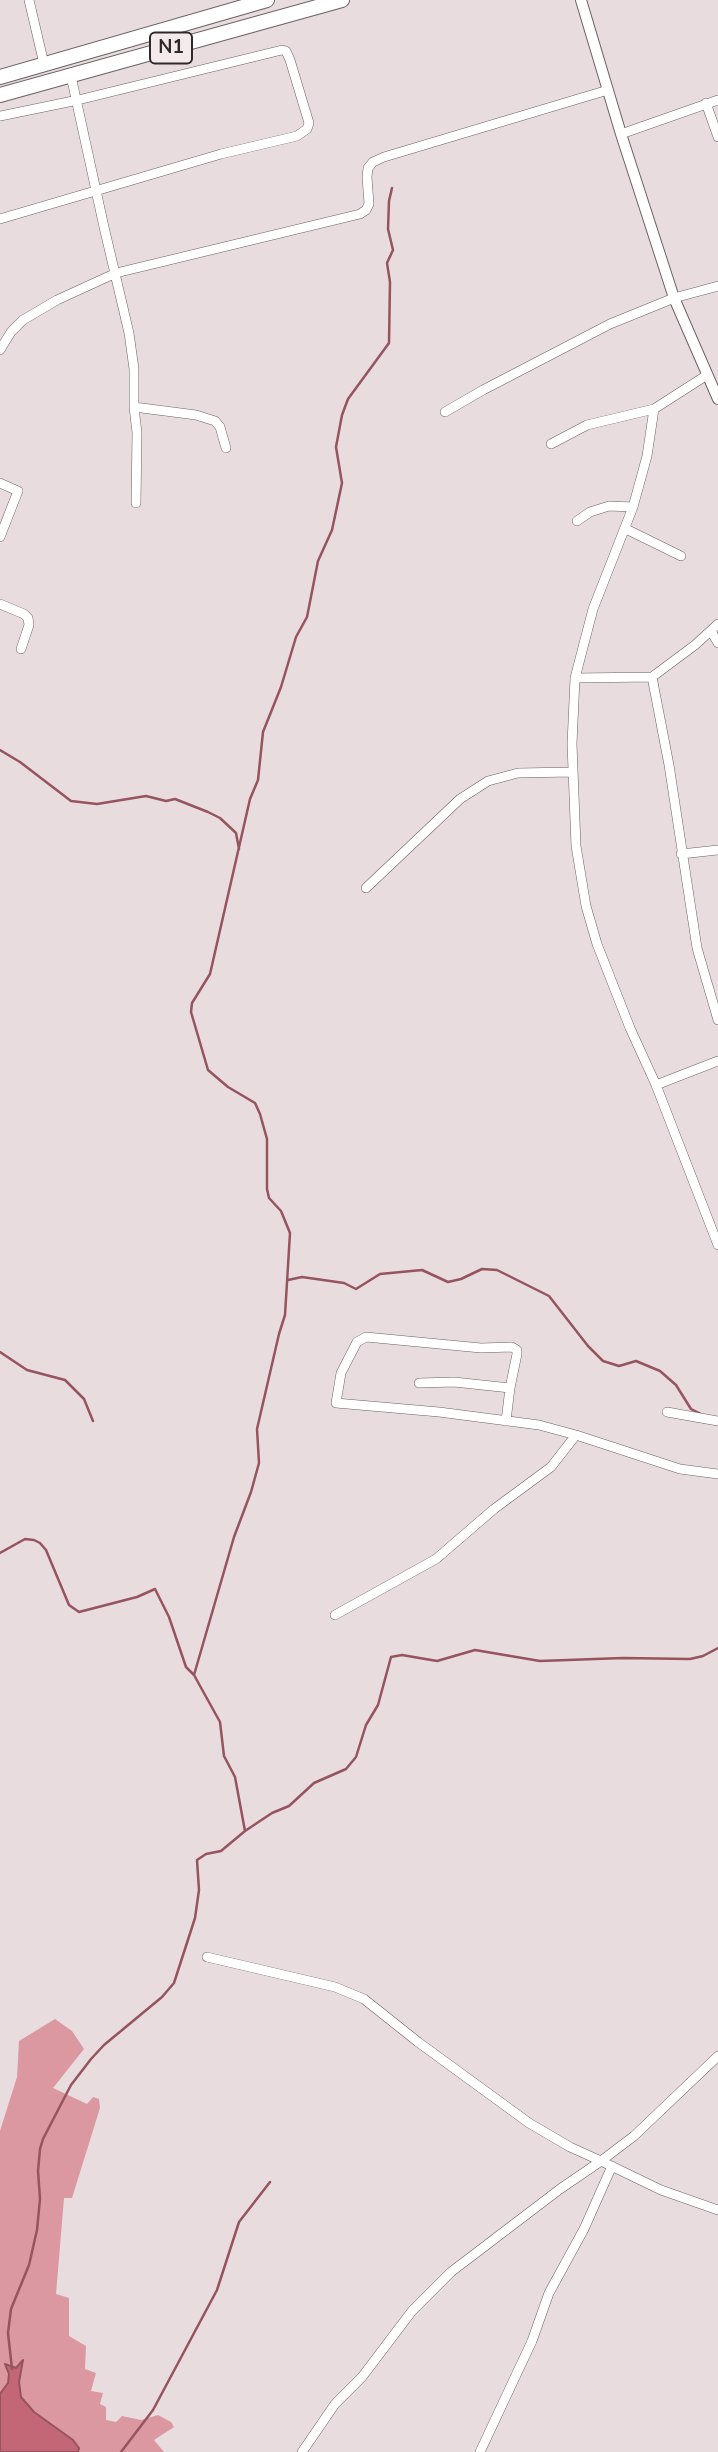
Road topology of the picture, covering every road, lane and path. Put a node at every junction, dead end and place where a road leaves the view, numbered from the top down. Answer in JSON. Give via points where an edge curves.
{"nodes":[{"id":1,"x":29,"y":0,"type":"edge"},
{"id":2,"x":267,"y":0,"type":"edge"},
{"id":3,"x":342,"y":0,"type":"edge"},
{"id":4,"x":581,"y":0,"type":"edge"},
{"id":5,"x":587,"y":0,"type":"edge"},
{"id":6,"x":590,"y":23,"type":"junction"},
{"id":7,"x":44,"y":64,"type":"junction"},
{"id":8,"x":0,"y":76,"type":"edge"},
{"id":9,"x":71,"y":76,"type":"junction"},
{"id":10,"x":608,"y":90,"type":"junction"},
{"id":11,"x":0,"y":95,"type":"edge"},
{"id":12,"x":78,"y":100,"type":"junction"},
{"id":13,"x":718,"y":100,"type":"edge"},
{"id":14,"x":706,"y":103,"type":"junction"},
{"id":15,"x":0,"y":116,"type":"edge"},
{"id":16,"x":621,"y":134,"type":"junction"},
{"id":17,"x":718,"y":137,"type":"edge"},
{"id":18,"x":96,"y":190,"type":"junction"},
{"id":19,"x":0,"y":219,"type":"edge"},
{"id":20,"x":116,"y":274,"type":"junction"},
{"id":21,"x":718,"y":286,"type":"edge"},
{"id":22,"x":674,"y":298,"type":"junction"},
{"id":23,"x":0,"y":350,"type":"edge"},
{"id":24,"x":707,"y":375,"type":"junction"},
{"id":25,"x":718,"y":399,"type":"edge"},
{"id":26,"x":134,"y":407,"type":"junction"},
{"id":27,"x":654,"y":408,"type":"junction"},
{"id":28,"x":445,"y":412,"type":"dead end"},
{"id":29,"x":551,"y":444,"type":"dead end"},
{"id":30,"x":226,"y":448,"type":"dead end"},
{"id":31,"x":0,"y":484,"type":"edge"},
{"id":32,"x":136,"y":503,"type":"dead end"},
{"id":33,"x":633,"y":507,"type":"junction"},
{"id":34,"x":577,"y":521,"type":"dead end"},
{"id":35,"x":626,"y":529,"type":"junction"},
{"id":36,"x":0,"y":537,"type":"edge"},
{"id":37,"x":681,"y":556,"type":"dead end"},
{"id":38,"x":0,"y":604,"type":"edge"},
{"id":39,"x":715,"y":627,"type":"edge"},
{"id":40,"x":718,"y":643,"type":"edge"},
{"id":41,"x":21,"y":649,"type":"dead end"},
{"id":42,"x":652,"y":677,"type":"junction"},
{"id":43,"x":575,"y":678,"type":"junction"},
{"id":44,"x":572,"y":772,"type":"junction"},
{"id":45,"x":718,"y":850,"type":"edge"},
{"id":46,"x":681,"y":855,"type":"junction"},
{"id":47,"x":366,"y":888,"type":"dead end"},
{"id":48,"x":718,"y":1020,"type":"edge"},
{"id":49,"x":718,"y":1061,"type":"edge"},
{"id":50,"x":656,"y":1085,"type":"junction"},
{"id":51,"x":718,"y":1245,"type":"edge"},
{"id":52,"x":419,"y":1383,"type":"dead end"},
{"id":53,"x":510,"y":1388,"type":"junction"},
{"id":54,"x":667,"y":1412,"type":"dead end"},
{"id":55,"x":506,"y":1421,"type":"junction"},
{"id":56,"x":718,"y":1421,"type":"edge"},
{"id":57,"x":576,"y":1435,"type":"junction"},
{"id":58,"x":718,"y":1474,"type":"edge"},
{"id":59,"x":335,"y":1615,"type":"dead end"},
{"id":60,"x":207,"y":1957,"type":"dead end"},
{"id":61,"x":718,"y":2056,"type":"edge"},
{"id":62,"x":601,"y":2161,"type":"junction"},
{"id":63,"x":612,"y":2166,"type":"junction"},
{"id":64,"x":718,"y":2210,"type":"edge"},
{"id":65,"x":302,"y":2452,"type":"edge"},
{"id":66,"x":480,"y":2452,"type":"edge"}],
"edges":[{"from":1,"to":7,"type":"street"},
{"from":2,"to":7,"type":"main road","number":"N1"},
{"from":3,"to":9,"type":"main road","number":"N1"},
{"from":4,"to":6,"type":"street"},
{"from":5,"to":6,"type":"street"},
{"from":6,"to":10,"type":"street"},
{"from":7,"to":8,"type":"main road","number":"N1"},
{"from":9,"to":11,"type":"main road","number":"N1"},
{"from":9,"to":12,"type":"street"},
{"from":10,"to":16,"type":"street"},
{"from":10,"to":20,"type":"street","via":[[373,162],[367,177],[369,204],[360,214]]},
{"from":12,"to":15,"type":"street"},
{"from":12,"to":18,"type":"street"},
{"from":12,"to":18,"type":"street","via":[[282,50],[308,117],[307,129],[297,136]]},
{"from":13,"to":14,"type":"street"},
{"from":14,"to":16,"type":"street"},
{"from":14,"to":17,"type":"street"},
{"from":16,"to":22,"type":"street"},
{"from":18,"to":19,"type":"street"},
{"from":18,"to":20,"type":"street"},
{"from":20,"to":23,"type":"street","via":[[30,316],[11,332]]},
{"from":20,"to":26,"type":"street","via":[[131,343]]},
{"from":21,"to":22,"type":"street"},
{"from":22,"to":24,"type":"street"},
{"from":22,"to":28,"type":"street","via":[[583,337]]},
{"from":24,"to":25,"type":"street"},
{"from":24,"to":27,"type":"street"},
{"from":26,"to":30,"type":"street","via":[[215,421]]},
{"from":26,"to":32,"type":"street"},
{"from":27,"to":29,"type":"street","via":[[587,425]]},
{"from":27,"to":33,"type":"street","via":[[648,456]]},
{"from":31,"to":36,"type":"street","via":[[18,491]]},
{"from":33,"to":34,"type":"street","via":[[609,506]]},
{"from":33,"to":35,"type":"street"},
{"from":35,"to":37,"type":"street"},
{"from":35,"to":43,"type":"street","via":[[593,609]]},
{"from":38,"to":41,"type":"street","via":[[28,618]]},
{"from":39,"to":40,"type":"street"},
{"from":39,"to":42,"type":"street"},
{"from":42,"to":43,"type":"street"},
{"from":42,"to":46,"type":"street"},
{"from":43,"to":44,"type":"street"},
{"from":44,"to":47,"type":"street","via":[[518,773],[488,781],[460,799]]},
{"from":44,"to":50,"type":"street","via":[[576,846],[586,906],[597,944]]},
{"from":45,"to":46,"type":"street"},
{"from":46,"to":48,"type":"street","via":[[697,948]]},
{"from":49,"to":50,"type":"street"},
{"from":50,"to":51,"type":"street"},
{"from":52,"to":53,"type":"street"},
{"from":53,"to":55,"type":"street"},
{"from":53,"to":55,"type":"street","via":[[517,1354],[512,1347],[373,1337],[357,1342],[341,1373],[336,1397],[336,1403]]},
{"from":54,"to":56,"type":"street"},
{"from":55,"to":57,"type":"street"},
{"from":57,"to":58,"type":"street","via":[[680,1469]]},
{"from":57,"to":59,"type":"street","via":[[551,1467],[494,1508],[436,1559]]},
{"from":60,"to":62,"type":"street","via":[[335,1987],[365,1999],[529,2123]]},
{"from":61,"to":62,"type":"street"},
{"from":62,"to":63,"type":"street"},
{"from":62,"to":65,"type":"street","via":[[451,2272],[335,2404]]},
{"from":63,"to":64,"type":"street"},
{"from":63,"to":66,"type":"street","via":[[549,2294]]}]}
